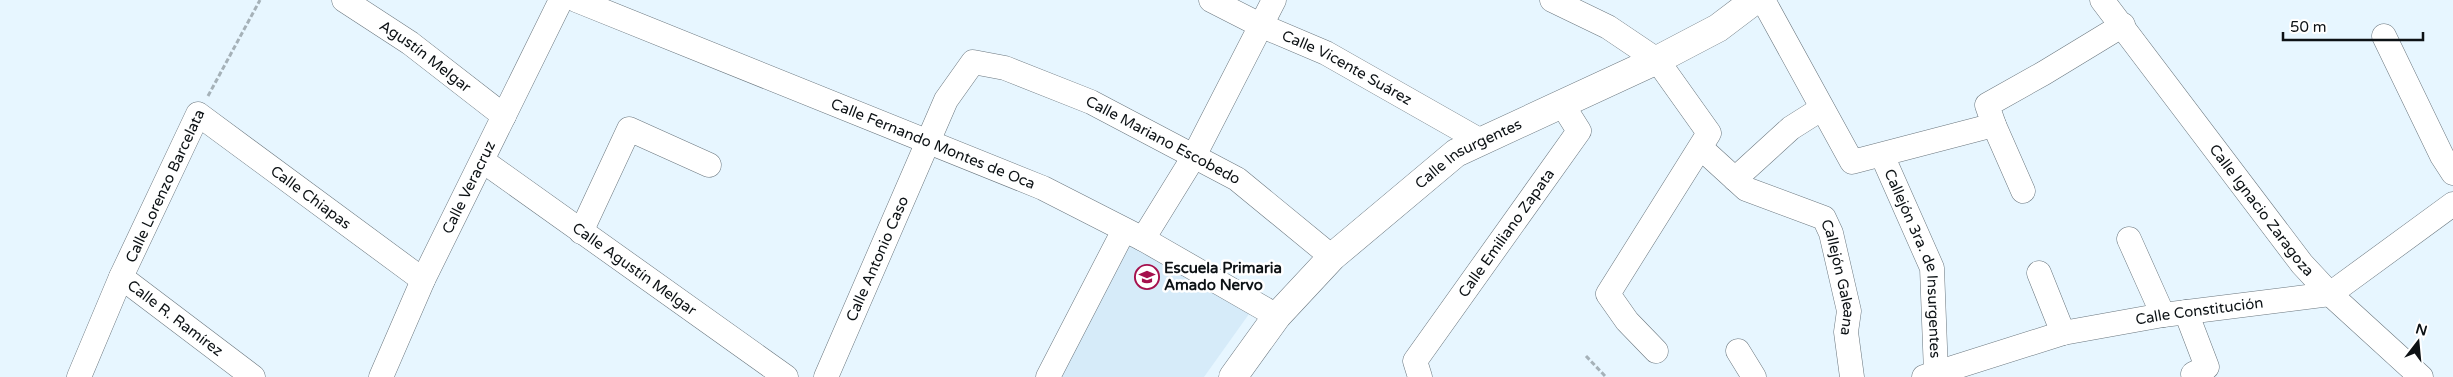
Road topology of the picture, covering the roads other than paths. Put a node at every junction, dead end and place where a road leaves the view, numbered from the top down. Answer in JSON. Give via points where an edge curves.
{"nodes":[{"id":1,"x":344,"y":0,"type":"edge"},
{"id":2,"x":561,"y":0,"type":"edge"},
{"id":3,"x":576,"y":0,"type":"edge"},
{"id":4,"x":1210,"y":0,"type":"edge"},
{"id":5,"x":1274,"y":0,"type":"edge"},
{"id":6,"x":1552,"y":0,"type":"edge"},
{"id":7,"x":1755,"y":0,"type":"edge"},
{"id":8,"x":1763,"y":0,"type":"edge"},
{"id":9,"x":2102,"y":0,"type":"edge"},
{"id":10,"x":1260,"y":25,"type":"junction"},
{"id":11,"x":2123,"y":25,"type":"junction"},
{"id":12,"x":2384,"y":36,"type":"dead end"},
{"id":13,"x":1657,"y":60,"type":"junction"},
{"id":14,"x":973,"y":62,"type":"joint"},
{"id":15,"x":1562,"y":104,"type":"junction"},
{"id":16,"x":1822,"y":109,"type":"junction"},
{"id":17,"x":198,"y":114,"type":"joint"},
{"id":18,"x":504,"y":116,"type":"junction"},
{"id":19,"x":1994,"y":125,"type":"junction"},
{"id":20,"x":930,"y":141,"type":"junction"},
{"id":21,"x":1481,"y":141,"type":"junction"},
{"id":22,"x":1701,"y":148,"type":"junction"},
{"id":23,"x":1882,"y":155,"type":"junction"},
{"id":24,"x":1193,"y":158,"type":"junction"},
{"id":25,"x":482,"y":161,"type":"junction"},
{"id":26,"x":709,"y":165,"type":"dead end"},
{"id":27,"x":2453,"y":173,"type":"edge"},
{"id":28,"x":1735,"y":179,"type":"junction"},
{"id":29,"x":2023,"y":191,"type":"dead end"},
{"id":30,"x":2453,"y":204,"type":"edge"},
{"id":31,"x":581,"y":232,"type":"junction"},
{"id":32,"x":1133,"y":234,"type":"junction"},
{"id":33,"x":2129,"y":240,"type":"dead end"},
{"id":34,"x":1332,"y":257,"type":"junction"},
{"id":35,"x":2039,"y":273,"type":"dead end"},
{"id":36,"x":121,"y":277,"type":"junction"},
{"id":37,"x":423,"y":280,"type":"junction"},
{"id":38,"x":2330,"y":294,"type":"junction"},
{"id":39,"x":2186,"y":312,"type":"junction"},
{"id":40,"x":2163,"y":315,"type":"junction"},
{"id":41,"x":1276,"y":316,"type":"junction"},
{"id":42,"x":2063,"y":333,"type":"junction"},
{"id":43,"x":1656,"y":351,"type":"dead end"},
{"id":44,"x":1738,"y":351,"type":"dead end"},
{"id":45,"x":1417,"y":369,"type":"edge"},
{"id":46,"x":1930,"y":375,"type":"edge"},
{"id":47,"x":79,"y":377,"type":"edge"},
{"id":48,"x":253,"y":377,"type":"edge"},
{"id":49,"x":380,"y":377,"type":"edge"},
{"id":50,"x":786,"y":377,"type":"edge"},
{"id":51,"x":826,"y":377,"type":"edge"},
{"id":52,"x":1048,"y":377,"type":"edge"},
{"id":53,"x":1233,"y":377,"type":"edge"},
{"id":54,"x":1754,"y":377,"type":"edge"},
{"id":55,"x":1852,"y":377,"type":"edge"},
{"id":56,"x":2194,"y":377,"type":"edge"},
{"id":57,"x":2421,"y":377,"type":"edge"}],
"edges":[{"from":1,"to":18,"type":"street","name":"Agustín Melgar","via":[[410,43]]},
{"from":2,"to":18,"type":"street","name":"Calle Veracruz"},
{"from":3,"to":20,"type":"street","name":"Calle Fernando Montes de Oca"},
{"from":4,"to":10,"type":"street","name":"Calle Vicente Suárez"},
{"from":5,"to":10,"type":"street"},
{"from":6,"to":13,"type":"street","via":[[1608,27]]},
{"from":7,"to":13,"type":"main road","name":"Calle Insurgentes","via":[[1718,28]]},
{"from":8,"to":16,"type":"street"},
{"from":9,"to":11,"type":"street","name":"Calle Ignacio Zaragoza"},
{"from":10,"to":21,"type":"street","name":"Calle Vicente Suárez","via":[[1326,53]]},
{"from":10,"to":24,"type":"street"},
{"from":11,"to":19,"type":"street","via":[[1986,105]]},
{"from":11,"to":38,"type":"street","name":"Calle Ignacio Zaragoza","via":[[2302,264]]},
{"from":12,"to":27,"type":"street"},
{"from":13,"to":15,"type":"main road","name":"Calle Insurgentes"},
{"from":13,"to":22,"type":"street","via":[[1709,133]]},
{"from":14,"to":20,"type":"street","name":"Calle Antonio Caso","via":[[946,100]]},
{"from":14,"to":24,"type":"street","name":"Calle Mariano Escobedo","via":[[1005,68],[1091,102]]},
{"from":15,"to":21,"type":"main road","name":"Calle Insurgentes"},
{"from":15,"to":45,"type":"street","name":"Calle Emiliano Zapata","via":[[1579,131]]},
{"from":16,"to":23,"type":"street","via":[[1852,162]]},
{"from":16,"to":28,"type":"street","via":[[1791,128]]},
{"from":17,"to":36,"type":"street","name":"Calle Lorenzo Barcelata"},
{"from":17,"to":37,"type":"street","name":"Calle Chiapas"},
{"from":18,"to":25,"type":"street","name":"Calle Veracruz"},
{"from":19,"to":23,"type":"street"},
{"from":19,"to":29,"type":"street"},
{"from":20,"to":32,"type":"street","name":"Calle Fernando Montes de Oca","via":[[1043,188]]},
{"from":20,"to":51,"type":"street","name":"Calle Antonio Caso"},
{"from":21,"to":34,"type":"main road","name":"Calle Insurgentes","via":[[1456,153]]},
{"from":22,"to":28,"type":"street"},
{"from":22,"to":43,"type":"street","via":[[1608,294],[1627,321]]},
{"from":23,"to":46,"type":"street","name":"Callejón 3ra. de Insurgentes","via":[[1932,268]]},
{"from":24,"to":32,"type":"street"},
{"from":24,"to":34,"type":"street","name":"Calle Mariano Escobedo","via":[[1238,179]]},
{"from":25,"to":31,"type":"street","name":"Calle Agustín Melgar"},
{"from":25,"to":37,"type":"street","name":"Calle Veracruz"},
{"from":26,"to":31,"type":"street","via":[[629,129]]},
{"from":28,"to":55,"type":"street","name":"Callejón Galeana","via":[[1746,189],[1824,218],[1831,233],[1849,311],[1846,332]]},
{"from":30,"to":38,"type":"street","name":"Calle Constitución"},
{"from":31,"to":50,"type":"street","name":"Calle Agustín Melgar"},
{"from":32,"to":41,"type":"street","name":"Calle Fernando Montes de Oca"},
{"from":32,"to":52,"type":"street"},
{"from":33,"to":40,"type":"street"},
{"from":34,"to":41,"type":"main road","name":"Calle Insurgentes"},
{"from":35,"to":42,"type":"street"},
{"from":36,"to":47,"type":"street","name":"Calle Lorenzo Barcelata"},
{"from":36,"to":48,"type":"street","name":"Calle R. Ramírez"},
{"from":37,"to":49,"type":"street","name":"Calle Veracruz"},
{"from":38,"to":39,"type":"street","name":"Calle Constitución"},
{"from":38,"to":57,"type":"street","name":"Calle Ignacio Zaragoza"},
{"from":39,"to":40,"type":"street","name":"Calle Constitución"},
{"from":39,"to":56,"type":"street","via":[[2207,367],[2193,374]]},
{"from":40,"to":42,"type":"street","name":"Calle Constitución"},
{"from":41,"to":53,"type":"main road","name":"Calle Insurgentes"},
{"from":42,"to":46,"type":"street","name":"Calle Constitución"},
{"from":44,"to":54,"type":"street"}]}
